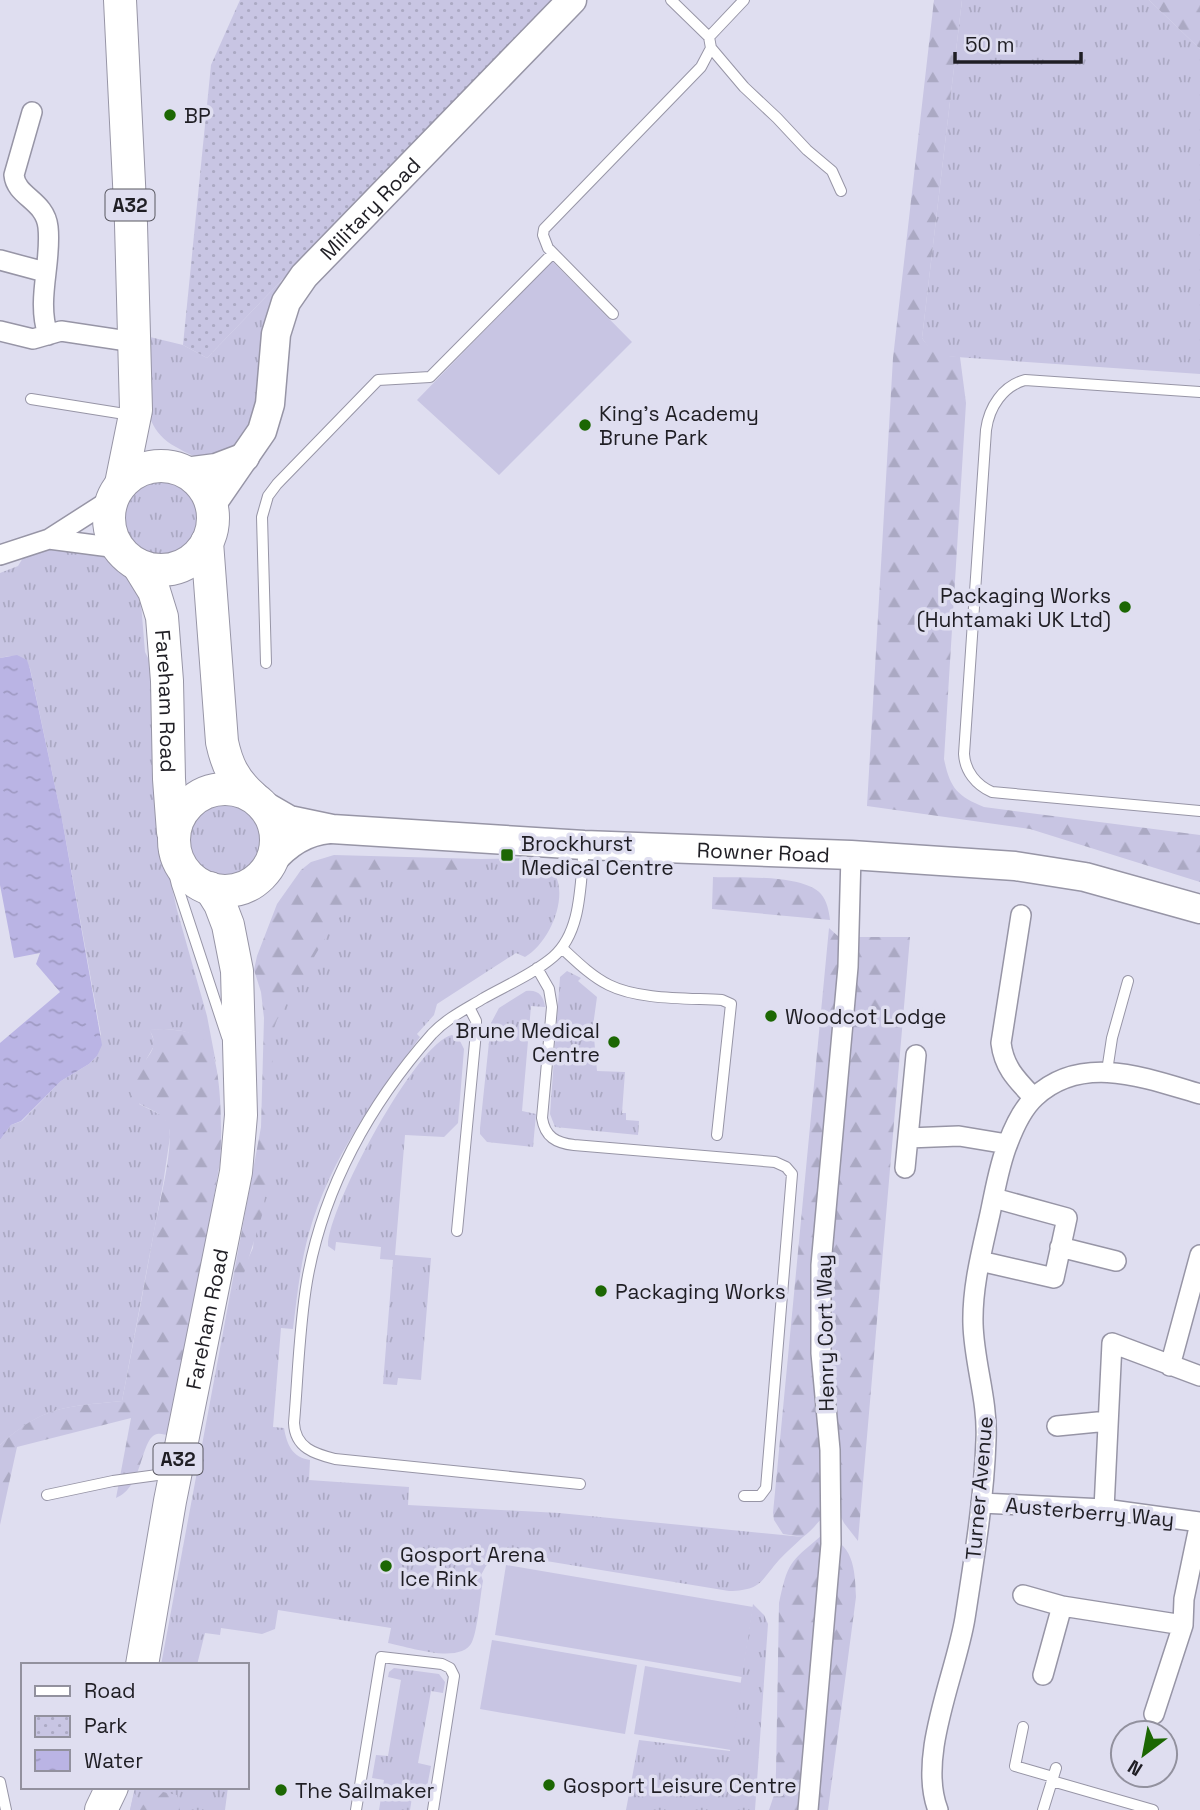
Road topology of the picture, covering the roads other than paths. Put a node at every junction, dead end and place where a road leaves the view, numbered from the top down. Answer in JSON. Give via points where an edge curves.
{"nodes":[{"id":1,"x":120,"y":0,"type":"edge"},
{"id":2,"x":572,"y":0,"type":"edge"},
{"id":3,"x":671,"y":0,"type":"edge"},
{"id":4,"x":744,"y":0,"type":"edge"},
{"id":5,"x":710,"y":42,"type":"junction"},
{"id":6,"x":33,"y":111,"type":"dead end"},
{"id":7,"x":841,"y":191,"type":"dead end"},
{"id":8,"x":553,"y":253,"type":"junction"},
{"id":9,"x":0,"y":260,"type":"edge"},
{"id":10,"x":45,"y":272,"type":"junction"},
{"id":11,"x":613,"y":314,"type":"dead end"},
{"id":12,"x":0,"y":331,"type":"edge"},
{"id":13,"x":48,"y":335,"type":"junction"},
{"id":14,"x":134,"y":342,"type":"junction"},
{"id":15,"x":1200,"y":392,"type":"edge"},
{"id":16,"x":31,"y":399,"type":"dead end"},
{"id":17,"x":135,"y":413,"type":"junction"},
{"id":18,"x":245,"y":457,"type":"junction"},
{"id":19,"x":175,"y":469,"type":"junction"},
{"id":20,"x":117,"y":491,"type":"junction"},
{"id":21,"x":211,"y":505,"type":"junction"},
{"id":22,"x":49,"y":539,"type":"junction"},
{"id":23,"x":207,"y":542,"type":"junction"},
{"id":24,"x":0,"y":555,"type":"edge"},
{"id":25,"x":128,"y":556,"type":"junction"},
{"id":26,"x":266,"y":663,"type":"dead end"},
{"id":27,"x":169,"y":779,"type":"junction"},
{"id":28,"x":257,"y":801,"type":"junction"},
{"id":29,"x":1200,"y":811,"type":"edge"},
{"id":30,"x":332,"y":829,"type":"junction"},
{"id":31,"x":174,"y":841,"type":"junction"},
{"id":32,"x":584,"y":845,"type":"junction"},
{"id":33,"x":851,"y":855,"type":"junction"},
{"id":34,"x":270,"y":864,"type":"junction"},
{"id":35,"x":210,"y":888,"type":"junction"},
{"id":36,"x":1197,"y":908,"type":"edge"},
{"id":37,"x":1021,"y":915,"type":"dead end"},
{"id":38,"x":562,"y":948,"type":"junction"},
{"id":39,"x":537,"y":968,"type":"junction"},
{"id":40,"x":237,"y":971,"type":"junction"},
{"id":41,"x":1128,"y":981,"type":"dead end"},
{"id":42,"x":469,"y":1007,"type":"junction"},
{"id":43,"x":916,"y":1055,"type":"dead end"},
{"id":44,"x":1107,"y":1072,"type":"junction"},
{"id":45,"x":240,"y":1081,"type":"junction"},
{"id":46,"x":1200,"y":1094,"type":"edge"},
{"id":47,"x":1034,"y":1098,"type":"junction"},
{"id":48,"x":717,"y":1135,"type":"dead end"},
{"id":49,"x":908,"y":1139,"type":"junction"},
{"id":50,"x":1007,"y":1144,"type":"junction"},
{"id":51,"x":905,"y":1168,"type":"dead end"},
{"id":52,"x":993,"y":1198,"type":"junction"},
{"id":53,"x":457,"y":1231,"type":"dead end"},
{"id":54,"x":1060,"y":1247,"type":"junction"},
{"id":55,"x":1200,"y":1255,"type":"edge"},
{"id":56,"x":980,"y":1261,"type":"junction"},
{"id":57,"x":1116,"y":1261,"type":"dead end"},
{"id":58,"x":1170,"y":1366,"type":"junction"},
{"id":59,"x":1200,"y":1376,"type":"edge"},
{"id":60,"x":1108,"y":1421,"type":"junction"},
{"id":61,"x":1057,"y":1426,"type":"dead end"},
{"id":62,"x":176,"y":1473,"type":"junction"},
{"id":63,"x":580,"y":1484,"type":"dead end"},
{"id":64,"x":47,"y":1494,"type":"dead end"},
{"id":65,"x":744,"y":1496,"type":"dead end"},
{"id":66,"x":981,"y":1503,"type":"junction"},
{"id":67,"x":1104,"y":1509,"type":"junction"},
{"id":68,"x":1200,"y":1522,"type":"edge"},
{"id":69,"x":1023,"y":1595,"type":"dead end"},
{"id":70,"x":1062,"y":1606,"type":"junction"},
{"id":71,"x":1183,"y":1625,"type":"junction"},
{"id":72,"x":142,"y":1663,"type":"edge"},
{"id":73,"x":1044,"y":1675,"type":"dead end"},
{"id":74,"x":1154,"y":1714,"type":"dead end"},
{"id":75,"x":1023,"y":1727,"type":"dead end"},
{"id":76,"x":1054,"y":1775,"type":"junction"},
{"id":77,"x":0,"y":1782,"type":"edge"},
{"id":78,"x":112,"y":1789,"type":"edge"},
{"id":79,"x":113,"y":1789,"type":"edge"},
{"id":80,"x":6,"y":1810,"type":"edge"},
{"id":81,"x":101,"y":1810,"type":"edge"},
{"id":82,"x":110,"y":1810,"type":"edge"},
{"id":83,"x":356,"y":1810,"type":"edge"},
{"id":84,"x":433,"y":1810,"type":"edge"},
{"id":85,"x":808,"y":1810,"type":"edge"},
{"id":86,"x":938,"y":1810,"type":"edge"},
{"id":87,"x":1043,"y":1810,"type":"edge"},
{"id":88,"x":1153,"y":1810,"type":"edge"}],
"edges":[{"from":1,"to":14,"type":"main road","number":"A32"},
{"from":2,"to":18,"type":"main road","name":"Military Road","via":[[304,276],[286,302],[276,334],[270,404],[262,431]]},
{"from":3,"to":5,"type":"lane"},
{"from":4,"to":5,"type":"lane"},
{"from":5,"to":7,"type":"lane","via":[[744,87],[832,171]]},
{"from":5,"to":8,"type":"lane","via":[[701,67],[546,225],[542,235]]},
{"from":6,"to":10,"type":"street","via":[[14,175],[19,188],[38,204],[46,219]]},
{"from":8,"to":11,"type":"lane"},
{"from":8,"to":26,"type":"lane","via":[[430,377],[378,380],[268,496],[262,517]]},
{"from":9,"to":10,"type":"street"},
{"from":10,"to":13,"type":"street","via":[[43,313]]},
{"from":12,"to":13,"type":"street","via":[[33,339]]},
{"from":13,"to":14,"type":"street","via":[[61,331]]},
{"from":14,"to":17,"type":"main road","number":"A32"},
{"from":15,"to":29,"type":"lane","via":[[1025,380],[1012,385],[995,404],[986,430],[964,754],[972,775],[992,792]]},
{"from":16,"to":17,"type":"lane"},
{"from":17,"to":19,"type":"main road","number":"A32"},
{"from":17,"to":20,"type":"main road","number":"A32"},
{"from":18,"to":19,"type":"main road","via":[[216,468]]},
{"from":18,"to":21,"type":"main road","name":"Military Road"},
{"from":19,"to":20,"type":"main road","via":[[141,470]]},
{"from":19,"to":21,"type":"main road","via":[[201,486]]},
{"from":20,"to":22,"type":"street"},
{"from":20,"to":25,"type":"main road","via":[[109,515],[111,533]]},
{"from":21,"to":23,"type":"main road","via":[[213,524]]},
{"from":22,"to":24,"type":"street"},
{"from":22,"to":25,"type":"street"},
{"from":23,"to":25,"type":"main road","via":[[198,555],[169,570],[153,570]]},
{"from":23,"to":28,"type":"main road","via":[[222,741],[234,778]]},
{"from":25,"to":27,"type":"main road","name":"Fareham Road","via":[[153,591],[162,617]]},
{"from":27,"to":31,"type":"main road","name":"Fareham Road"},
{"from":27,"to":45,"type":"lane","via":[[173,871]]},
{"from":28,"to":30,"type":"main road","name":"Rowner Road","via":[[289,820]]},
{"from":28,"to":31,"type":"main road","via":[[226,789],[200,795],[180,815]]},
{"from":28,"to":34,"type":"main road","via":[[271,818],[275,832]]},
{"from":30,"to":32,"type":"main road","name":"Rowner Road"},
{"from":30,"to":34,"type":"main road","name":"Rowner Road","via":[[293,842]]},
{"from":31,"to":35,"type":"main road","via":[[184,870]]},
{"from":32,"to":33,"type":"main road","name":"Rowner Road"},
{"from":32,"to":38,"type":"lane","via":[[574,920]]},
{"from":33,"to":36,"type":"main road","name":"Rowner Road","via":[[1057,871]]},
{"from":33,"to":85,"type":"street","name":"Henry Cort Way","via":[[848,967],[821,1265],[831,1544]]},
{"from":34,"to":35,"type":"main road","via":[[255,881],[238,889]]},
{"from":34,"to":40,"type":"main road","name":"Fareham Road","number":"A32","via":[[246,919]]},
{"from":35,"to":40,"type":"main road","name":"Fareham Road","number":"A32","via":[[228,925]]},
{"from":37,"to":47,"type":"street","via":[[1001,1044],[1011,1074]]},
{"from":38,"to":39,"type":"lane"},
{"from":38,"to":48,"type":"lane","via":[[615,988],[731,1004]]},
{"from":39,"to":42,"type":"lane"},
{"from":39,"to":65,"type":"lane","via":[[551,1001],[542,1118],[550,1137],[574,1146],[775,1162],[792,1174],[766,1489],[760,1496]]},
{"from":40,"to":45,"type":"main road","name":"Fareham Road","number":"A32"},
{"from":41,"to":44,"type":"lane"},
{"from":42,"to":53,"type":"lane","via":[[476,1032]]},
{"from":42,"to":63,"type":"lane","via":[[434,1032],[383,1098],[357,1138],[333,1190],[307,1280],[295,1433],[305,1448],[335,1459]]},
{"from":43,"to":49,"type":"street"},
{"from":44,"to":46,"type":"street","name":"Turner Avenue"},
{"from":44,"to":47,"type":"street","name":"Turner Avenue","via":[[1078,1073]]},
{"from":45,"to":62,"type":"main road","name":"Fareham Road","number":"A32","via":[[236,1172]]},
{"from":47,"to":50,"type":"street","name":"Turner Avenue"},
{"from":49,"to":50,"type":"street","via":[[959,1136]]},
{"from":49,"to":51,"type":"street"},
{"from":50,"to":52,"type":"street","name":"Turner Avenue"},
{"from":52,"to":54,"type":"street","via":[[1067,1218]]},
{"from":52,"to":56,"type":"street","name":"Turner Avenue"},
{"from":54,"to":56,"type":"street","via":[[1054,1279]]},
{"from":54,"to":57,"type":"street"},
{"from":55,"to":58,"type":"street"},
{"from":56,"to":66,"type":"street","name":"Turner Avenue","via":[[973,1325],[986,1407]]},
{"from":58,"to":59,"type":"street"},
{"from":58,"to":60,"type":"street","via":[[1112,1343]]},
{"from":60,"to":61,"type":"street"},
{"from":60,"to":67,"type":"street"},
{"from":62,"to":64,"type":"lane"},
{"from":62,"to":72,"type":"main road","name":"Fareham Road","number":"A32"},
{"from":66,"to":67,"type":"street","name":"Austerberry Way"},
{"from":66,"to":86,"type":"street","name":"Turner Avenue","via":[[964,1627],[933,1751]]},
{"from":67,"to":68,"type":"street","name":"Austerberry Way"},
{"from":68,"to":71,"type":"street"},
{"from":69,"to":70,"type":"street"},
{"from":70,"to":71,"type":"street"},
{"from":70,"to":73,"type":"street"},
{"from":71,"to":74,"type":"street"},
{"from":75,"to":76,"type":"lane","via":[[1015,1766]]},
{"from":76,"to":87,"type":"lane"},
{"from":76,"to":88,"type":"lane"},
{"from":77,"to":80,"type":"lane"},
{"from":78,"to":81,"type":"main road"},
{"from":79,"to":82,"type":"main road"},
{"from":83,"to":84,"type":"lane","via":[[381,1657],[442,1664],[454,1675]]}]}
